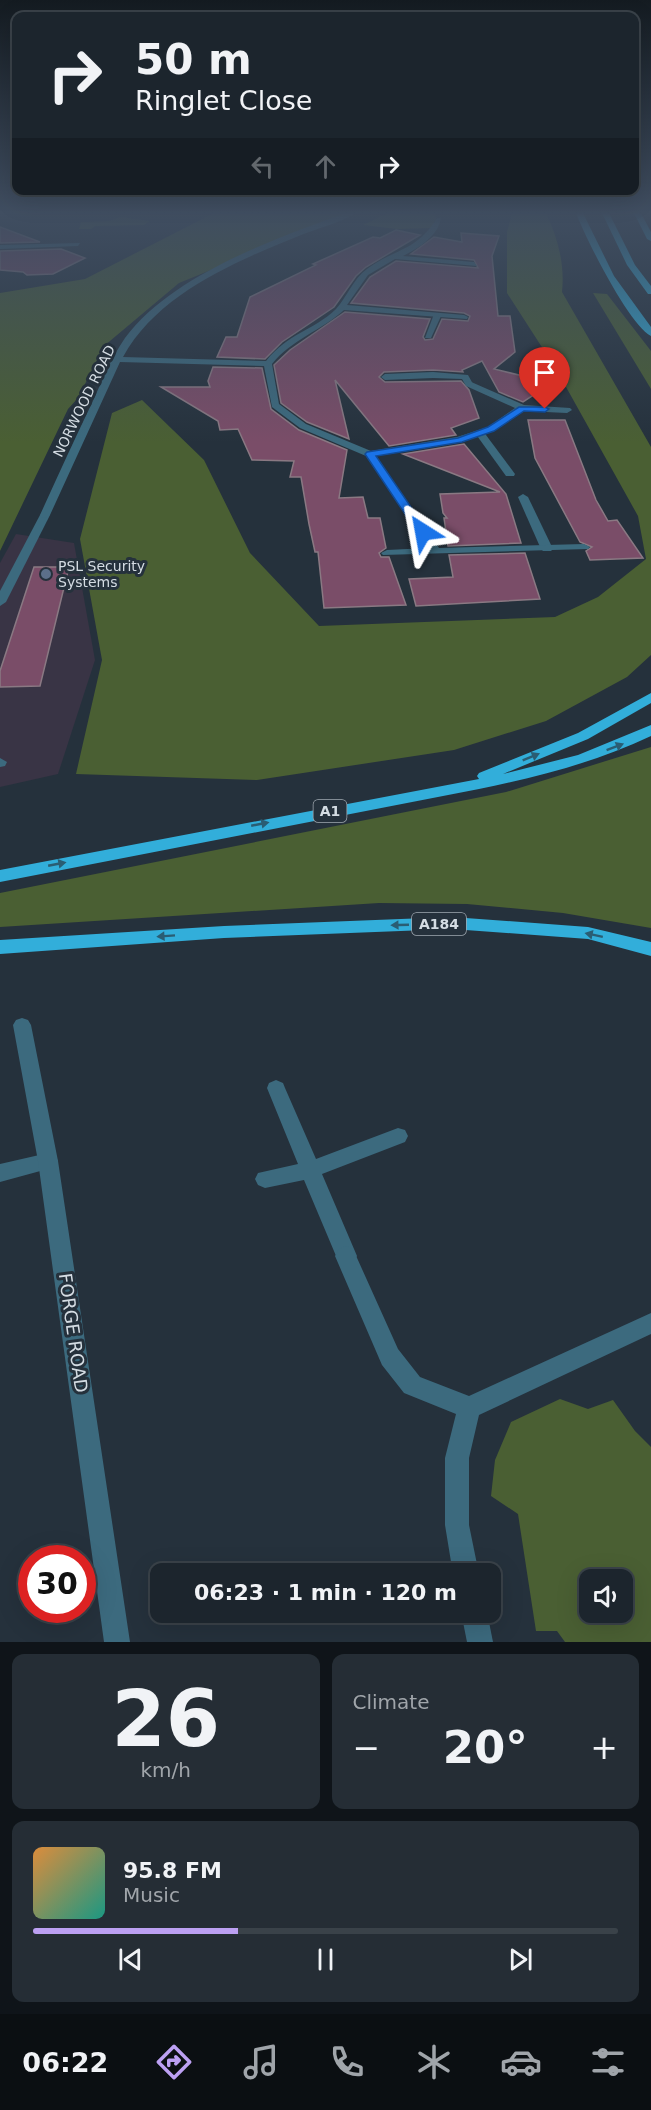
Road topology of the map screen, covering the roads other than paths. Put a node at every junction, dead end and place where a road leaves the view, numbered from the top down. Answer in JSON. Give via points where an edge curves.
{"nodes":[{"id":1,"x":187,"y":290,"type":"edge"},
{"id":2,"x":353,"y":290,"type":"edge"},
{"id":3,"x":619,"y":290,"type":"edge"},
{"id":4,"x":341,"y":307,"type":"junction"},
{"id":5,"x":437,"y":316,"type":"junction"},
{"id":6,"x":464,"y":317,"type":"dead end"},
{"id":7,"x":651,"y":333,"type":"edge"},
{"id":8,"x":428,"y":336,"type":"dead end"},
{"id":9,"x":118,"y":359,"type":"junction"},
{"id":10,"x":268,"y":364,"type":"junction"},
{"id":11,"x":385,"y":376,"type":"dead end"},
{"id":12,"x":522,"y":408,"type":"junction"},
{"id":13,"x":567,"y":410,"type":"dead end"},
{"id":14,"x":480,"y":433,"type":"junction"},
{"id":15,"x":370,"y":454,"type":"junction"},
{"id":16,"x":510,"y":474,"type":"dead end"},
{"id":17,"x":523,"y":497,"type":"dead end"},
{"id":18,"x":584,"y":548,"type":"dead end"},
{"id":19,"x":547,"y":549,"type":"junction"},
{"id":20,"x":436,"y":552,"type":"junction"},
{"id":21,"x":387,"y":553,"type":"dead end"},
{"id":22,"x":0,"y":602,"type":"edge"},
{"id":23,"x":651,"y":697,"type":"edge"},
{"id":24,"x":651,"y":730,"type":"edge"},
{"id":25,"x":457,"y":787,"type":"junction"},
{"id":26,"x":0,"y":876,"type":"edge"},
{"id":27,"x":0,"y":947,"type":"edge"},
{"id":28,"x":651,"y":949,"type":"edge"},
{"id":29,"x":22,"y":1025,"type":"dead end"},
{"id":30,"x":276,"y":1088,"type":"dead end"},
{"id":31,"x":398,"y":1136,"type":"dead end"},
{"id":32,"x":48,"y":1161,"type":"junction"},
{"id":33,"x":310,"y":1170,"type":"junction"},
{"id":34,"x":0,"y":1173,"type":"edge"},
{"id":35,"x":265,"y":1179,"type":"dead end"},
{"id":36,"x":651,"y":1323,"type":"edge"},
{"id":37,"x":469,"y":1408,"type":"junction"},
{"id":38,"x":464,"y":1563,"type":"edge"},
{"id":39,"x":476,"y":1623,"type":"edge"},
{"id":40,"x":117,"y":1642,"type":"edge"},
{"id":41,"x":480,"y":1642,"type":"edge"}],
"edges":[{"from":1,"to":9,"type":"street","name":"NORWOOD ROAD","via":[[138,328]]},
{"from":2,"to":4,"type":"street"},
{"from":3,"to":7,"type":"highway"},
{"from":4,"to":5,"type":"street"},
{"from":4,"to":10,"type":"street","via":[[278,349]]},
{"from":5,"to":6,"type":"street"},
{"from":5,"to":8,"type":"street"},
{"from":9,"to":10,"type":"street"},
{"from":9,"to":22,"type":"street","name":"NORWOOD ROAD"},
{"from":10,"to":15,"type":"street","via":[[275,405],[303,426]]},
{"from":11,"to":12,"type":"street","via":[[465,377],[469,384]]},
{"from":12,"to":13,"type":"street"},
{"from":12,"to":14,"type":"street"},
{"from":14,"to":15,"type":"street"},
{"from":14,"to":16,"type":"street"},
{"from":15,"to":20,"type":"street"},
{"from":17,"to":19,"type":"street"},
{"from":18,"to":19,"type":"street"},
{"from":19,"to":20,"type":"street"},
{"from":20,"to":21,"type":"street"},
{"from":25,"to":23,"type":"highway","number":"A1","one_way":true,"via":[[583,736]]},
{"from":25,"to":24,"type":"highway","number":"A1","one_way":true,"via":[[531,775],[618,747]]},
{"from":26,"to":25,"type":"highway","number":"A1","one_way":true},
{"from":28,"to":27,"type":"highway","number":"A184","one_way":true,"via":[[588,933],[452,924],[224,932]]},
{"from":29,"to":32,"type":"street","name":"FORGE ROAD"},
{"from":30,"to":33,"type":"street"},
{"from":31,"to":33,"type":"street"},
{"from":32,"to":34,"type":"street"},
{"from":32,"to":40,"type":"street","name":"FORGE ROAD"},
{"from":33,"to":35,"type":"street"},
{"from":33,"to":37,"type":"street","via":[[390,1357],[412,1385]]},
{"from":36,"to":37,"type":"street"},
{"from":37,"to":38,"type":"street","via":[[458,1458],[457,1525]]},
{"from":39,"to":41,"type":"street"}]}
